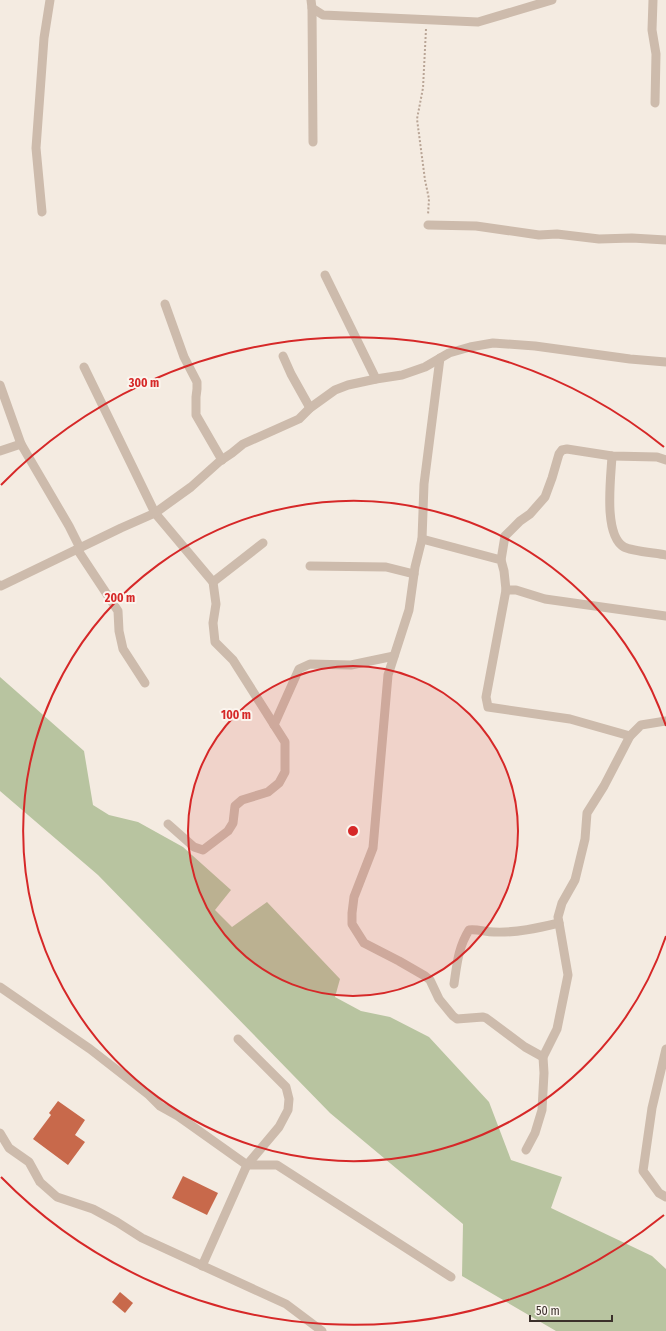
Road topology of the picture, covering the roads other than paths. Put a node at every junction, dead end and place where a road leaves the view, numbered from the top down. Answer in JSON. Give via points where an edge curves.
{"nodes":[{"id":1,"x":50,"y":0,"type":"edge"},
{"id":2,"x":552,"y":0,"type":"edge"},
{"id":3,"x":653,"y":0,"type":"edge"},
{"id":4,"x":312,"y":4,"type":"edge"},
{"id":5,"x":655,"y":103,"type":"dead end"},
{"id":6,"x":313,"y":142,"type":"dead end"},
{"id":7,"x":42,"y":212,"type":"dead end"},
{"id":8,"x":428,"y":225,"type":"road end"},
{"id":9,"x":666,"y":240,"type":"edge"},
{"id":10,"x":325,"y":275,"type":"dead end"},
{"id":11,"x":165,"y":304,"type":"dead end"},
{"id":12,"x":284,"y":356,"type":"dead end"},
{"id":13,"x":440,"y":358,"type":"junction"},
{"id":14,"x":666,"y":362,"type":"edge"},
{"id":15,"x":84,"y":367,"type":"dead end"},
{"id":16,"x":376,"y":379,"type":"junction"},
{"id":17,"x":0,"y":384,"type":"edge"},
{"id":18,"x":310,"y":408,"type":"junction"},
{"id":19,"x":21,"y":444,"type":"junction"},
{"id":20,"x":0,"y":451,"type":"edge"},
{"id":21,"x":612,"y":456,"type":"junction"},
{"id":22,"x":222,"y":460,"type":"junction"},
{"id":23,"x":666,"y":460,"type":"edge"},
{"id":24,"x":155,"y":513,"type":"junction"},
{"id":25,"x":422,"y":539,"type":"junction"},
{"id":26,"x":263,"y":543,"type":"dead end"},
{"id":27,"x":78,"y":549,"type":"junction"},
{"id":28,"x":666,"y":555,"type":"edge"},
{"id":29,"x":501,"y":560,"type":"junction"},
{"id":30,"x":310,"y":566,"type":"dead end"},
{"id":31,"x":414,"y":574,"type":"junction"},
{"id":32,"x":213,"y":582,"type":"junction"},
{"id":33,"x":0,"y":586,"type":"edge"},
{"id":34,"x":506,"y":590,"type":"junction"},
{"id":35,"x":666,"y":616,"type":"edge"},
{"id":36,"x":394,"y":656,"type":"junction"},
{"id":37,"x":145,"y":683,"type":"dead end"},
{"id":38,"x":666,"y":721,"type":"edge"},
{"id":39,"x":274,"y":725,"type":"junction"},
{"id":40,"x":630,"y":736,"type":"junction"},
{"id":41,"x":168,"y":824,"type":"dead end"},
{"id":42,"x":559,"y":923,"type":"junction"},
{"id":43,"x":454,"y":984,"type":"dead end"},
{"id":44,"x":0,"y":987,"type":"edge"},
{"id":45,"x":238,"y":1039,"type":"dead end"},
{"id":46,"x":666,"y":1049,"type":"edge"},
{"id":47,"x":543,"y":1057,"type":"junction"},
{"id":48,"x":0,"y":1133,"type":"edge"},
{"id":49,"x":526,"y":1150,"type":"dead end"},
{"id":50,"x":247,"y":1165,"type":"junction"},
{"id":51,"x":666,"y":1197,"type":"edge"},
{"id":52,"x":202,"y":1266,"type":"junction"},
{"id":53,"x":451,"y":1277,"type":"dead end"},
{"id":54,"x":322,"y":1331,"type":"edge"}],
"edges":[{"from":1,"to":7,"type":"street","via":[[44,38],[36,148]]},
{"from":2,"to":4,"type":"street","via":[[478,22],[323,14]]},
{"from":3,"to":5,"type":"street"},
{"from":4,"to":6,"type":"street"},
{"from":8,"to":9,"type":"street","via":[[476,226],[599,239]]},
{"from":10,"to":16,"type":"street"},
{"from":11,"to":22,"type":"street","via":[[184,357],[197,382],[196,415]]},
{"from":12,"to":18,"type":"street"},
{"from":13,"to":14,"type":"street","via":[[470,347],[493,343]]},
{"from":13,"to":16,"type":"street","via":[[425,368]]},
{"from":13,"to":25,"type":"street","via":[[424,484]]},
{"from":15,"to":24,"type":"street"},
{"from":16,"to":18,"type":"street","via":[[335,390]]},
{"from":17,"to":19,"type":"street"},
{"from":18,"to":22,"type":"street","via":[[299,419],[243,444]]},
{"from":19,"to":20,"type":"street"},
{"from":19,"to":27,"type":"street","via":[[69,526]]},
{"from":21,"to":23,"type":"street","via":[[657,457]]},
{"from":21,"to":28,"type":"street","via":[[610,521],[614,536],[625,548]]},
{"from":21,"to":29,"type":"street","via":[[562,450],[545,497],[505,536]]},
{"from":22,"to":24,"type":"street"},
{"from":24,"to":27,"type":"street"},
{"from":24,"to":32,"type":"street"},
{"from":25,"to":29,"type":"street"},
{"from":25,"to":31,"type":"street"},
{"from":26,"to":32,"type":"street"},
{"from":27,"to":33,"type":"street"},
{"from":27,"to":37,"type":"street","via":[[118,611],[122,649]]},
{"from":29,"to":34,"type":"street"},
{"from":30,"to":31,"type":"street","via":[[386,567]]},
{"from":31,"to":36,"type":"street","via":[[409,610]]},
{"from":32,"to":39,"type":"street","via":[[216,604],[214,642],[233,660]]},
{"from":34,"to":35,"type":"street","via":[[516,590],[545,599]]},
{"from":34,"to":40,"type":"street","via":[[486,697],[488,707],[570,719]]},
{"from":36,"to":39,"type":"street","via":[[351,665],[310,664],[299,669]]},
{"from":36,"to":47,"type":"street","via":[[388,675],[373,848],[354,897],[352,924],[364,943],[430,980],[439,999],[452,1016],[457,1019],[486,1018]]},
{"from":38,"to":40,"type":"street","via":[[641,725]]},
{"from":39,"to":41,"type":"street","via":[[285,742],[285,772],[279,783],[268,792],[242,800],[235,806],[233,823],[228,832],[203,850],[194,847]]},
{"from":40,"to":42,"type":"street","via":[[587,813],[585,839],[575,880],[562,903]]},
{"from":42,"to":43,"type":"street","via":[[524,930],[469,930],[462,941]]},
{"from":42,"to":47,"type":"street","via":[[568,975],[557,1029]]},
{"from":44,"to":50,"type":"street","via":[[90,1050],[160,1106]]},
{"from":45,"to":50,"type":"street","via":[[286,1087],[289,1099],[288,1110],[279,1127]]},
{"from":46,"to":51,"type":"street","via":[[652,1108],[643,1171]]},
{"from":47,"to":49,"type":"street","via":[[542,1110],[535,1133]]},
{"from":48,"to":52,"type":"street","via":[[9,1148],[29,1162],[40,1182],[57,1197],[93,1209],[142,1238]]},
{"from":50,"to":52,"type":"street"},
{"from":50,"to":53,"type":"street","via":[[277,1165]]},
{"from":52,"to":54,"type":"street","via":[[286,1304]]}]}
